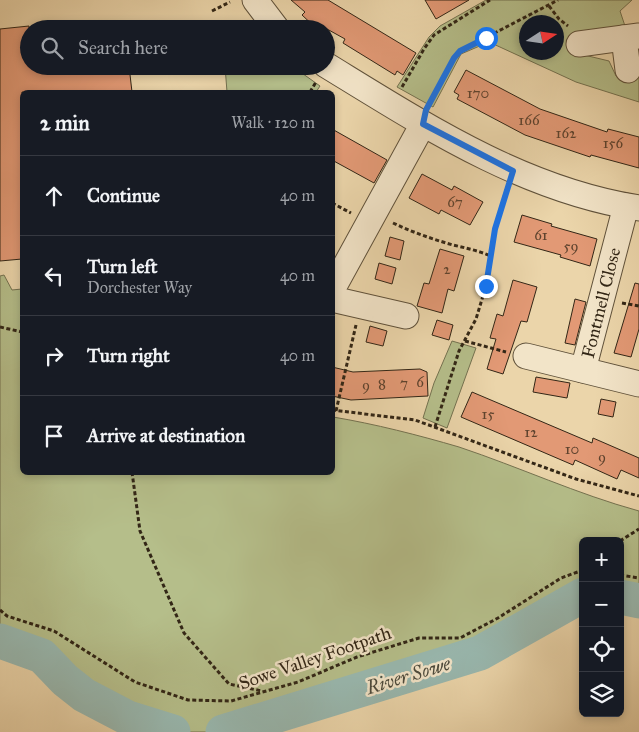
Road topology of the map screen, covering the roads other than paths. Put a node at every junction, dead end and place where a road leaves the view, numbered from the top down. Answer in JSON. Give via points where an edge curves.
{"nodes":[{"id":1,"x":255,"y":0,"type":"edge"},
{"id":2,"x":270,"y":20,"type":"edge"},
{"id":3,"x":632,"y":37,"type":"edge"},
{"id":4,"x":579,"y":44,"type":"road end"},
{"id":5,"x":335,"y":70,"type":"edge"},
{"id":6,"x":628,"y":70,"type":"dead end"},
{"id":7,"x":423,"y":124,"type":"junction"},
{"id":8,"x":632,"y":207,"type":"edge"},
{"id":9,"x":335,"y":285,"type":"edge"},
{"id":10,"x":335,"y":300,"type":"edge"},
{"id":11,"x":406,"y":316,"type":"dead end"},
{"id":12,"x":526,"y":356,"type":"road end"},
{"id":13,"x":583,"y":370,"type":"junction"},
{"id":14,"x":639,"y":384,"type":"edge"}],
"edges":[{"from":1,"to":2,"type":"street"},
{"from":3,"to":4,"type":"street"},
{"from":3,"to":6,"type":"street"},
{"from":5,"to":7,"type":"street"},
{"from":7,"to":8,"type":"street","via":[[513,171],[550,185]]},
{"from":7,"to":9,"type":"street"},
{"from":8,"to":13,"type":"street","name":"Fontmell Close"},
{"from":10,"to":11,"type":"street"},
{"from":12,"to":13,"type":"street","name":"Fontmell Close"},
{"from":13,"to":14,"type":"street","name":"Fontmell Close"}]}
